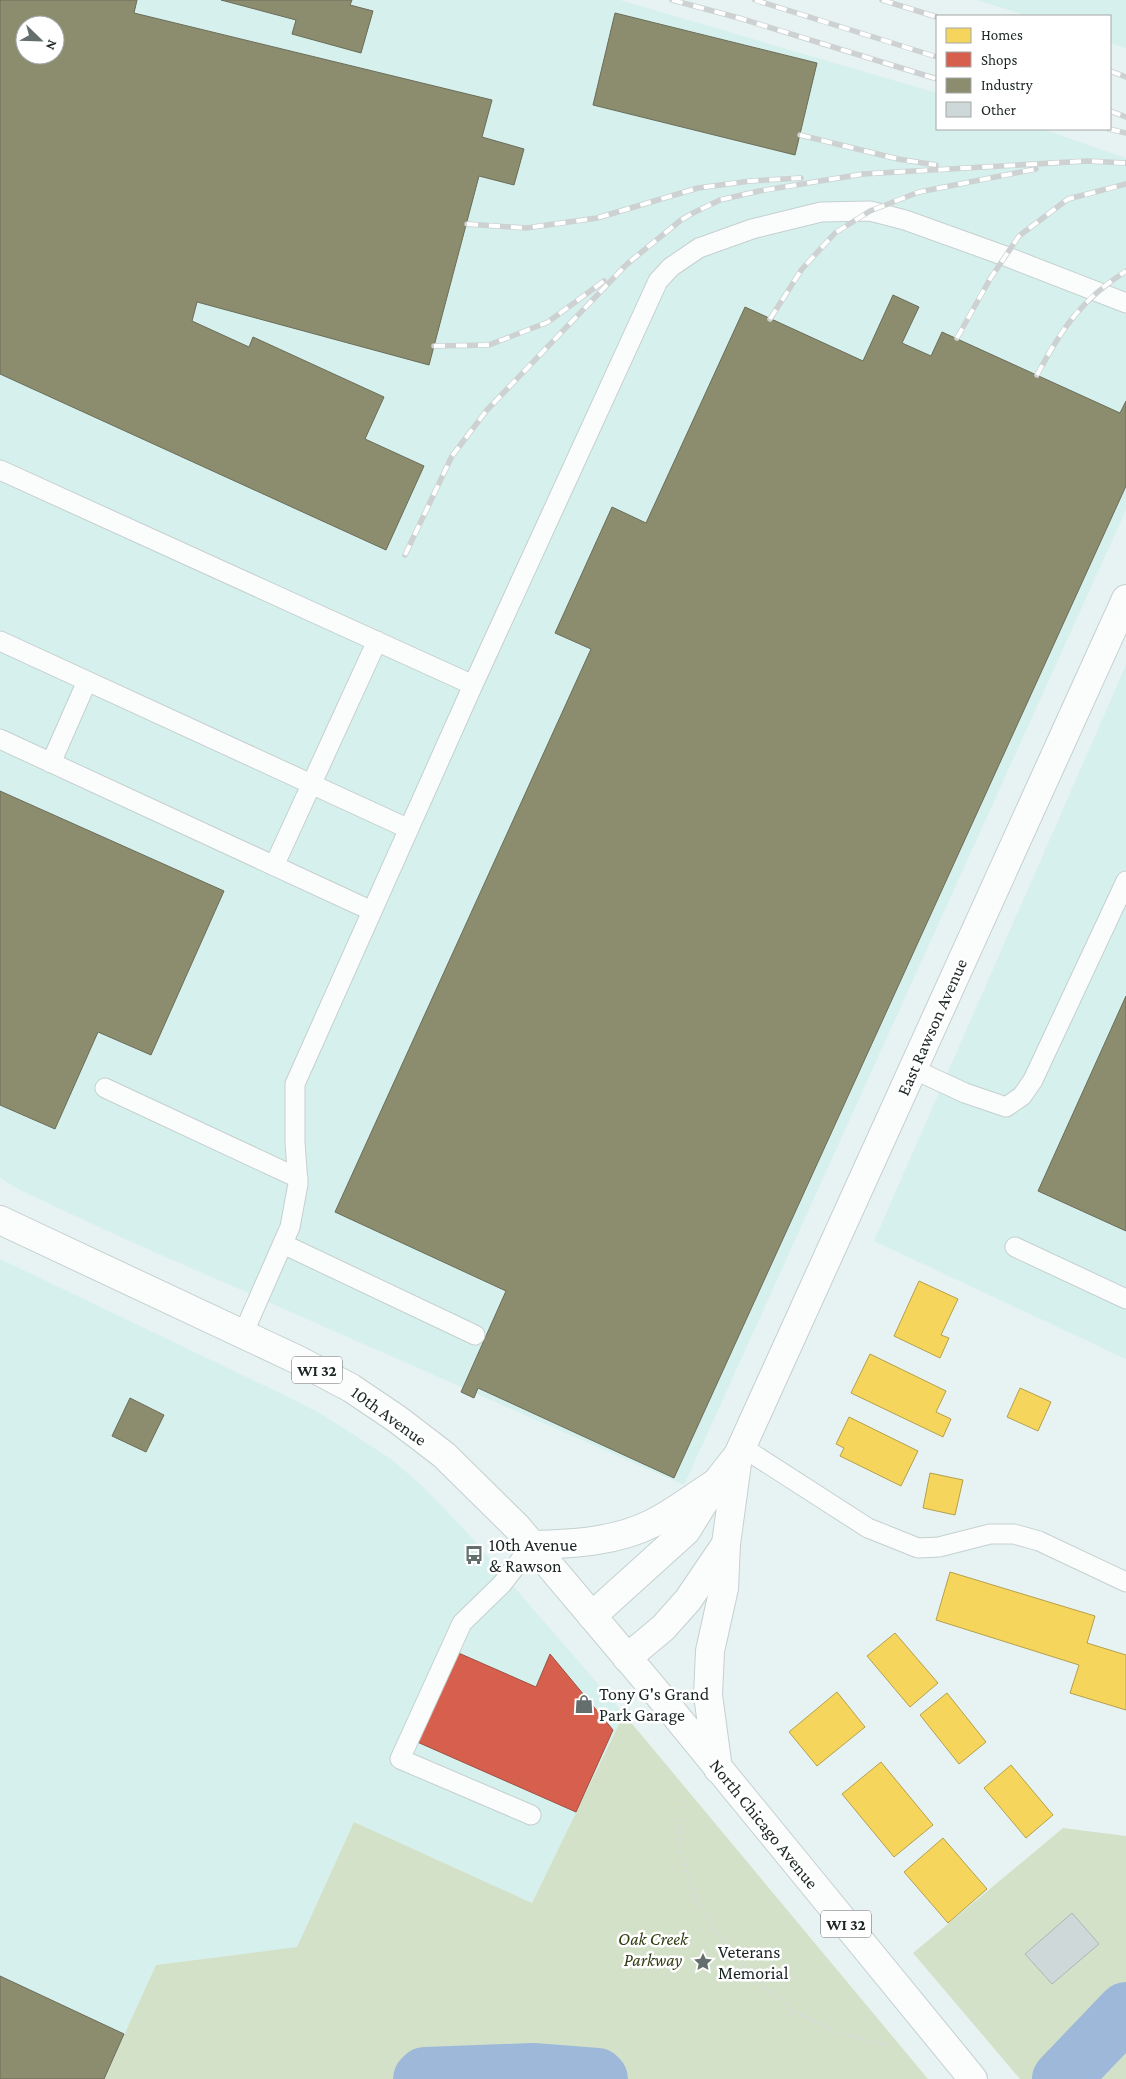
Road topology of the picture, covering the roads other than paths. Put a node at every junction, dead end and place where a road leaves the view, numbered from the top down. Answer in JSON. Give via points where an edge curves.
{"nodes":[{"id":1,"x":1126,"y":303,"type":"edge"},
{"id":2,"x":0,"y":470,"type":"edge"},
{"id":3,"x":1126,"y":599,"type":"edge"},
{"id":4,"x":0,"y":641,"type":"edge"},
{"id":5,"x":377,"y":641,"type":"junction"},
{"id":6,"x":87,"y":681,"type":"junction"},
{"id":7,"x":473,"y":685,"type":"junction"},
{"id":8,"x":0,"y":739,"type":"edge"},
{"id":9,"x":51,"y":763,"type":"junction"},
{"id":10,"x":311,"y":784,"type":"junction"},
{"id":11,"x":409,"y":829,"type":"junction"},
{"id":12,"x":274,"y":866,"type":"junction"},
{"id":13,"x":1126,"y":881,"type":"edge"},
{"id":14,"x":372,"y":911,"type":"junction"},
{"id":15,"x":913,"y":1069,"type":"junction"},
{"id":16,"x":105,"y":1088,"type":"dead end"},
{"id":17,"x":298,"y":1178,"type":"junction"},
{"id":18,"x":0,"y":1220,"type":"edge"},
{"id":19,"x":283,"y":1244,"type":"junction"},
{"id":20,"x":1015,"y":1247,"type":"dead end"},
{"id":21,"x":1126,"y":1299,"type":"edge"},
{"id":22,"x":243,"y":1334,"type":"junction"},
{"id":23,"x":475,"y":1335,"type":"dead end"},
{"id":24,"x":740,"y":1451,"type":"junction"},
{"id":25,"x":716,"y":1483,"type":"junction"},
{"id":26,"x":726,"y":1544,"type":"junction"},
{"id":27,"x":532,"y":1545,"type":"junction"},
{"id":28,"x":1126,"y":1582,"type":"edge"},
{"id":29,"x":592,"y":1616,"type":"junction"},
{"id":30,"x":627,"y":1658,"type":"junction"},
{"id":31,"x":718,"y":1769,"type":"junction"},
{"id":32,"x":531,"y":1815,"type":"dead end"},
{"id":33,"x":973,"y":2079,"type":"edge"}],
"edges":[{"from":1,"to":7,"type":"lane","via":[[987,249],[870,211],[821,212],[752,228],[699,248],[671,267],[658,282]]},
{"from":2,"to":5,"type":"lane"},
{"from":3,"to":15,"type":"main road","name":"East Rawson Avenue"},
{"from":4,"to":6,"type":"lane"},
{"from":5,"to":7,"type":"lane"},
{"from":5,"to":10,"type":"lane"},
{"from":6,"to":9,"type":"lane"},
{"from":6,"to":10,"type":"lane"},
{"from":7,"to":11,"type":"lane"},
{"from":8,"to":9,"type":"lane"},
{"from":9,"to":12,"type":"lane"},
{"from":10,"to":11,"type":"lane"},
{"from":10,"to":12,"type":"lane"},
{"from":11,"to":14,"type":"lane"},
{"from":12,"to":14,"type":"lane"},
{"from":13,"to":15,"type":"lane","via":[[1033,1080],[1022,1096],[1006,1107],[965,1093]]},
{"from":14,"to":17,"type":"lane","via":[[295,1084],[294,1142]]},
{"from":15,"to":24,"type":"main road","name":"East Rawson Avenue"},
{"from":16,"to":17,"type":"lane"},
{"from":17,"to":19,"type":"lane","via":[[290,1227]]},
{"from":18,"to":22,"type":"main road","name":"10th Avenue","number":"WI 32"},
{"from":19,"to":22,"type":"lane"},
{"from":19,"to":23,"type":"lane"},
{"from":20,"to":21,"type":"lane"},
{"from":22,"to":27,"type":"main road","name":"10th Avenue","number":"WI 32","via":[[351,1388],[397,1419],[450,1461]]},
{"from":24,"to":25,"type":"main road","name":"East Rawson Avenue"},
{"from":24,"to":26,"type":"main road","name":"East Rawson Avenue"},
{"from":24,"to":28,"type":"lane","via":[[868,1528],[918,1548],[946,1546],[990,1534],[1014,1534],[1039,1541]]},
{"from":25,"to":27,"type":"main road","via":[[653,1523],[631,1531],[606,1539]]},
{"from":25,"to":29,"type":"main road","name":"East Rawson Avenue","via":[[686,1531]]},
{"from":26,"to":30,"type":"main road","name":"East Rawson Avenue","via":[[688,1600],[664,1628]]},
{"from":26,"to":31,"type":"main road","via":[[724,1588],[710,1651],[708,1695]]},
{"from":27,"to":29,"type":"main road","name":"10th Avenue","number":"WI 32"},
{"from":27,"to":32,"type":"lane","via":[[502,1584],[462,1623],[400,1759]]},
{"from":29,"to":30,"type":"main road","name":"North Chicago Avenue","number":"WI 32"},
{"from":30,"to":31,"type":"main road","name":"North Chicago Avenue","number":"WI 32"},
{"from":31,"to":33,"type":"main road","name":"North Chicago Avenue","number":"WI 32"}]}
